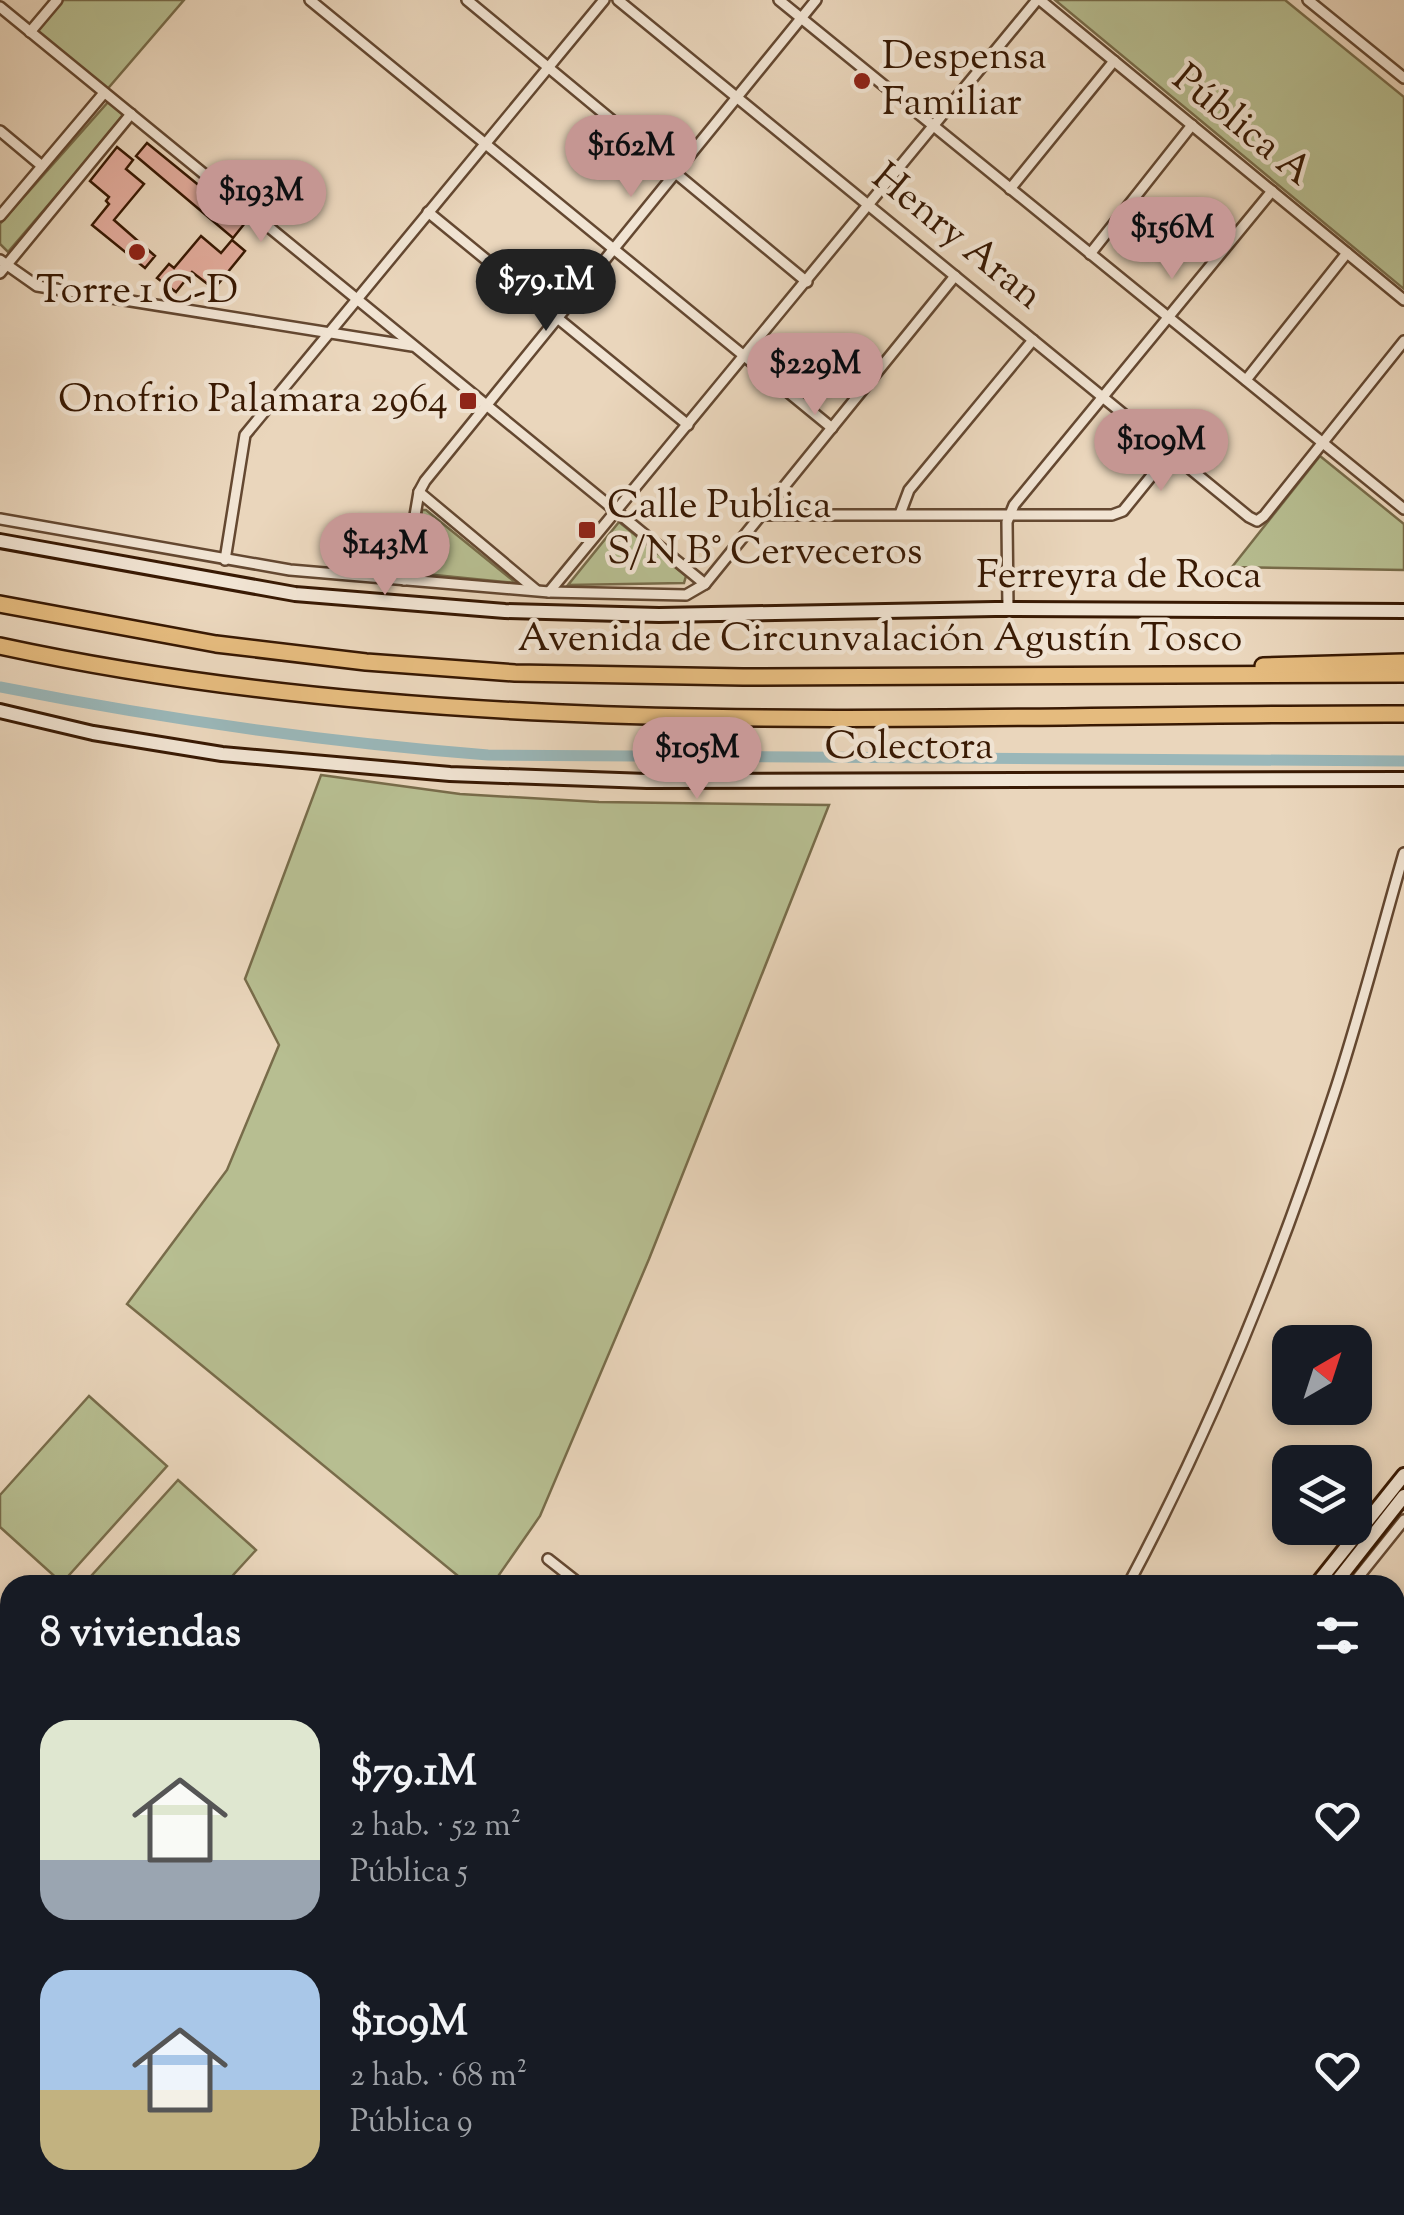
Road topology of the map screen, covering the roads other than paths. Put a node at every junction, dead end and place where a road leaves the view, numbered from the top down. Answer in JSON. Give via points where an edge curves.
{"nodes":[{"id":1,"x":57,"y":0,"type":"edge"},
{"id":2,"x":310,"y":0,"type":"edge"},
{"id":3,"x":467,"y":0,"type":"edge"},
{"id":4,"x":604,"y":0,"type":"edge"},
{"id":5,"x":618,"y":0,"type":"edge"},
{"id":6,"x":779,"y":0,"type":"edge"},
{"id":7,"x":816,"y":0,"type":"edge"},
{"id":8,"x":1038,"y":0,"type":"edge"},
{"id":9,"x":1308,"y":0,"type":"edge"},
{"id":10,"x":0,"y":7,"type":"edge"},
{"id":11,"x":803,"y":20,"type":"junction"},
{"id":12,"x":30,"y":32,"type":"junction"},
{"id":13,"x":1114,"y":61,"type":"junction"},
{"id":14,"x":548,"y":67,"type":"junction"},
{"id":15,"x":1404,"y":78,"type":"edge"},
{"id":16,"x":104,"y":92,"type":"junction"},
{"id":17,"x":739,"y":99,"type":"junction"},
{"id":18,"x":131,"y":114,"type":"junction"},
{"id":19,"x":932,"y":126,"type":"junction"},
{"id":20,"x":1192,"y":126,"type":"junction"},
{"id":21,"x":0,"y":131,"type":"edge"},
{"id":22,"x":485,"y":143,"type":"junction"},
{"id":23,"x":42,"y":166,"type":"junction"},
{"id":24,"x":677,"y":174,"type":"junction"},
{"id":25,"x":1010,"y":189,"type":"junction"},
{"id":26,"x":1272,"y":191,"type":"junction"},
{"id":27,"x":869,"y":206,"type":"junction"},
{"id":28,"x":428,"y":212,"type":"junction"},
{"id":29,"x":0,"y":216,"type":"edge"},
{"id":30,"x":616,"y":250,"type":"junction"},
{"id":31,"x":1347,"y":253,"type":"junction"},
{"id":32,"x":1090,"y":254,"type":"junction"},
{"id":33,"x":2,"y":266,"type":"edge"},
{"id":34,"x":955,"y":276,"type":"junction"},
{"id":35,"x":807,"y":282,"type":"junction"},
{"id":36,"x":357,"y":298,"type":"junction"},
{"id":37,"x":1404,"y":300,"type":"edge"},
{"id":38,"x":1168,"y":318,"type":"junction"},
{"id":39,"x":559,"y":320,"type":"junction"},
{"id":40,"x":328,"y":332,"type":"junction"},
{"id":41,"x":1034,"y":340,"type":"junction"},
{"id":42,"x":1404,"y":340,"type":"edge"},
{"id":43,"x":415,"y":346,"type":"junction"},
{"id":44,"x":746,"y":357,"type":"junction"},
{"id":45,"x":1246,"y":380,"type":"junction"},
{"id":46,"x":1103,"y":397,"type":"junction"},
{"id":47,"x":488,"y":404,"type":"junction"},
{"id":48,"x":688,"y":425,"type":"junction"},
{"id":49,"x":832,"y":428,"type":"junction"},
{"id":50,"x":1322,"y":442,"type":"junction"},
{"id":51,"x":1170,"y":453,"type":"junction"},
{"id":52,"x":419,"y":492,"type":"junction"},
{"id":53,"x":1404,"y":509,"type":"edge"},
{"id":54,"x":617,"y":510,"type":"junction"},
{"id":55,"x":900,"y":514,"type":"junction"},
{"id":56,"x":761,"y":515,"type":"junction"},
{"id":57,"x":1008,"y":515,"type":"junction"},
{"id":58,"x":0,"y":519,"type":"edge"},
{"id":59,"x":0,"y":541,"type":"edge"},
{"id":60,"x":225,"y":560,"type":"junction"},
{"id":61,"x":404,"y":580,"type":"junction"},
{"id":62,"x":705,"y":584,"type":"junction"},
{"id":63,"x":543,"y":592,"type":"junction"},
{"id":64,"x":0,"y":604,"type":"edge"},
{"id":65,"x":1008,"y":609,"type":"junction"},
{"id":66,"x":1404,"y":611,"type":"edge"},
{"id":67,"x":0,"y":646,"type":"edge"},
{"id":68,"x":1404,"y":662,"type":"edge"},
{"id":69,"x":1180,"y":674,"type":"junction"},
{"id":70,"x":1404,"y":674,"type":"edge"},
{"id":71,"x":0,"y":711,"type":"edge"},
{"id":72,"x":1332,"y":714,"type":"junction"},
{"id":73,"x":1404,"y":714,"type":"edge"},
{"id":74,"x":1404,"y":724,"type":"edge"},
{"id":75,"x":1404,"y":779,"type":"edge"},
{"id":76,"x":1404,"y":853,"type":"edge"},
{"id":77,"x":1404,"y":1475,"type":"edge"},
{"id":78,"x":1399,"y":1499,"type":"edge"},
{"id":79,"x":1404,"y":1520,"type":"edge"},
{"id":80,"x":548,"y":1559,"type":"dead end"},
{"id":81,"x":568,"y":1575,"type":"edge"},
{"id":82,"x":1133,"y":1575,"type":"edge"},
{"id":83,"x":1326,"y":1575,"type":"edge"},
{"id":84,"x":1342,"y":1575,"type":"edge"},
{"id":85,"x":1360,"y":1575,"type":"edge"}],
"edges":[{"from":1,"to":12,"type":"street"},
{"from":2,"to":22,"type":"street"},
{"from":3,"to":14,"type":"street"},
{"from":4,"to":14,"type":"street"},
{"from":5,"to":17,"type":"street","name":"Henry Aran"},
{"from":6,"to":11,"type":"street"},
{"from":7,"to":11,"type":"street"},
{"from":8,"to":13,"type":"street","name":"Pública A"},
{"from":8,"to":19,"type":"street"},
{"from":9,"to":15,"type":"street"},
{"from":10,"to":12,"type":"street"},
{"from":11,"to":17,"type":"street"},
{"from":11,"to":19,"type":"street"},
{"from":12,"to":16,"type":"street"},
{"from":13,"to":20,"type":"street","name":"Pública A"},
{"from":13,"to":25,"type":"street"},
{"from":14,"to":22,"type":"street"},
{"from":14,"to":24,"type":"street"},
{"from":16,"to":18,"type":"street"},
{"from":16,"to":23,"type":"street"},
{"from":17,"to":24,"type":"street"},
{"from":17,"to":27,"type":"street","name":"Henry Aran"},
{"from":18,"to":33,"type":"street"},
{"from":18,"to":36,"type":"street"},
{"from":19,"to":25,"type":"street"},
{"from":19,"to":27,"type":"street"},
{"from":20,"to":26,"type":"street","name":"Pública A"},
{"from":20,"to":32,"type":"street"},
{"from":21,"to":23,"type":"street"},
{"from":22,"to":28,"type":"street"},
{"from":22,"to":30,"type":"street"},
{"from":23,"to":29,"type":"street"},
{"from":24,"to":30,"type":"street"},
{"from":24,"to":35,"type":"street"},
{"from":25,"to":32,"type":"street"},
{"from":26,"to":31,"type":"street","name":"Pública A"},
{"from":26,"to":38,"type":"street"},
{"from":27,"to":34,"type":"street","name":"Henry Aran"},
{"from":27,"to":35,"type":"street"},
{"from":28,"to":36,"type":"street"},
{"from":28,"to":39,"type":"street"},
{"from":30,"to":39,"type":"street"},
{"from":30,"to":44,"type":"street"},
{"from":31,"to":37,"type":"street","name":"Pública A"},
{"from":31,"to":45,"type":"street"},
{"from":32,"to":38,"type":"street"},
{"from":33,"to":40,"type":"street","via":[[37,286]]},
{"from":34,"to":41,"type":"street","name":"Henry Aran"},
{"from":34,"to":49,"type":"street"},
{"from":35,"to":44,"type":"street"},
{"from":36,"to":40,"type":"street"},
{"from":36,"to":43,"type":"street"},
{"from":38,"to":45,"type":"street"},
{"from":38,"to":46,"type":"street"},
{"from":39,"to":47,"type":"street"},
{"from":39,"to":48,"type":"street"},
{"from":40,"to":43,"type":"street"},
{"from":40,"to":60,"type":"street","via":[[245,435]]},
{"from":41,"to":46,"type":"street","name":"Henry Aran"},
{"from":41,"to":55,"type":"street","via":[[909,490]]},
{"from":42,"to":50,"type":"street"},
{"from":43,"to":47,"type":"street"},
{"from":44,"to":48,"type":"street"},
{"from":44,"to":49,"type":"street"},
{"from":45,"to":50,"type":"street"},
{"from":46,"to":51,"type":"street","name":"Henry Aran"},
{"from":46,"to":57,"type":"street"},
{"from":47,"to":52,"type":"street"},
{"from":47,"to":54,"type":"street"},
{"from":48,"to":54,"type":"street"},
{"from":49,"to":56,"type":"street"},
{"from":50,"to":51,"type":"street","name":"Henry Aran","via":[[1257,521]]},
{"from":50,"to":53,"type":"street"},
{"from":51,"to":57,"type":"street","via":[[1112,516]]},
{"from":52,"to":61,"type":"street"},
{"from":52,"to":63,"type":"street"},
{"from":54,"to":62,"type":"street"},
{"from":54,"to":63,"type":"street"},
{"from":55,"to":56,"type":"street"},
{"from":55,"to":57,"type":"street"},
{"from":56,"to":62,"type":"street"},
{"from":57,"to":65,"type":"street"},
{"from":58,"to":60,"type":"street"},
{"from":59,"to":65,"type":"street","name":"Ferreyra de Roca","via":[[296,594],[505,611],[659,616]]},
{"from":60,"to":61,"type":"street"},
{"from":61,"to":63,"type":"street"},
{"from":62,"to":63,"type":"street","via":[[676,596]]},
{"from":64,"to":69,"type":"highway","name":"Avenida de Circunvalación Agustín Tosco","via":[[216,644],[515,673]]},
{"from":65,"to":66,"type":"street","name":"Ferreyra de Roca"},
{"from":67,"to":72,"type":"highway","name":"Avenida de Circunvalación Agustín Tosco","via":[[280,694],[504,713]]},
{"from":68,"to":69,"type":"highway","via":[[1289,663]]},
{"from":69,"to":70,"type":"highway","name":"Avenida de Circunvalación Agustín Tosco"},
{"from":71,"to":75,"type":"street","name":"Colectora","via":[[222,754],[450,774],[647,781]]},
{"from":72,"to":73,"type":"highway","name":"Avenida de Circunvalación Agustín Tosco"},
{"from":72,"to":74,"type":"highway"},
{"from":76,"to":82,"type":"street","via":[[1334,1095],[1292,1211],[1188,1467]]},
{"from":77,"to":78,"type":"street"},
{"from":78,"to":83,"type":"street"},
{"from":78,"to":84,"type":"street"},
{"from":79,"to":85,"type":"street"},
{"from":80,"to":81,"type":"street"}]}
